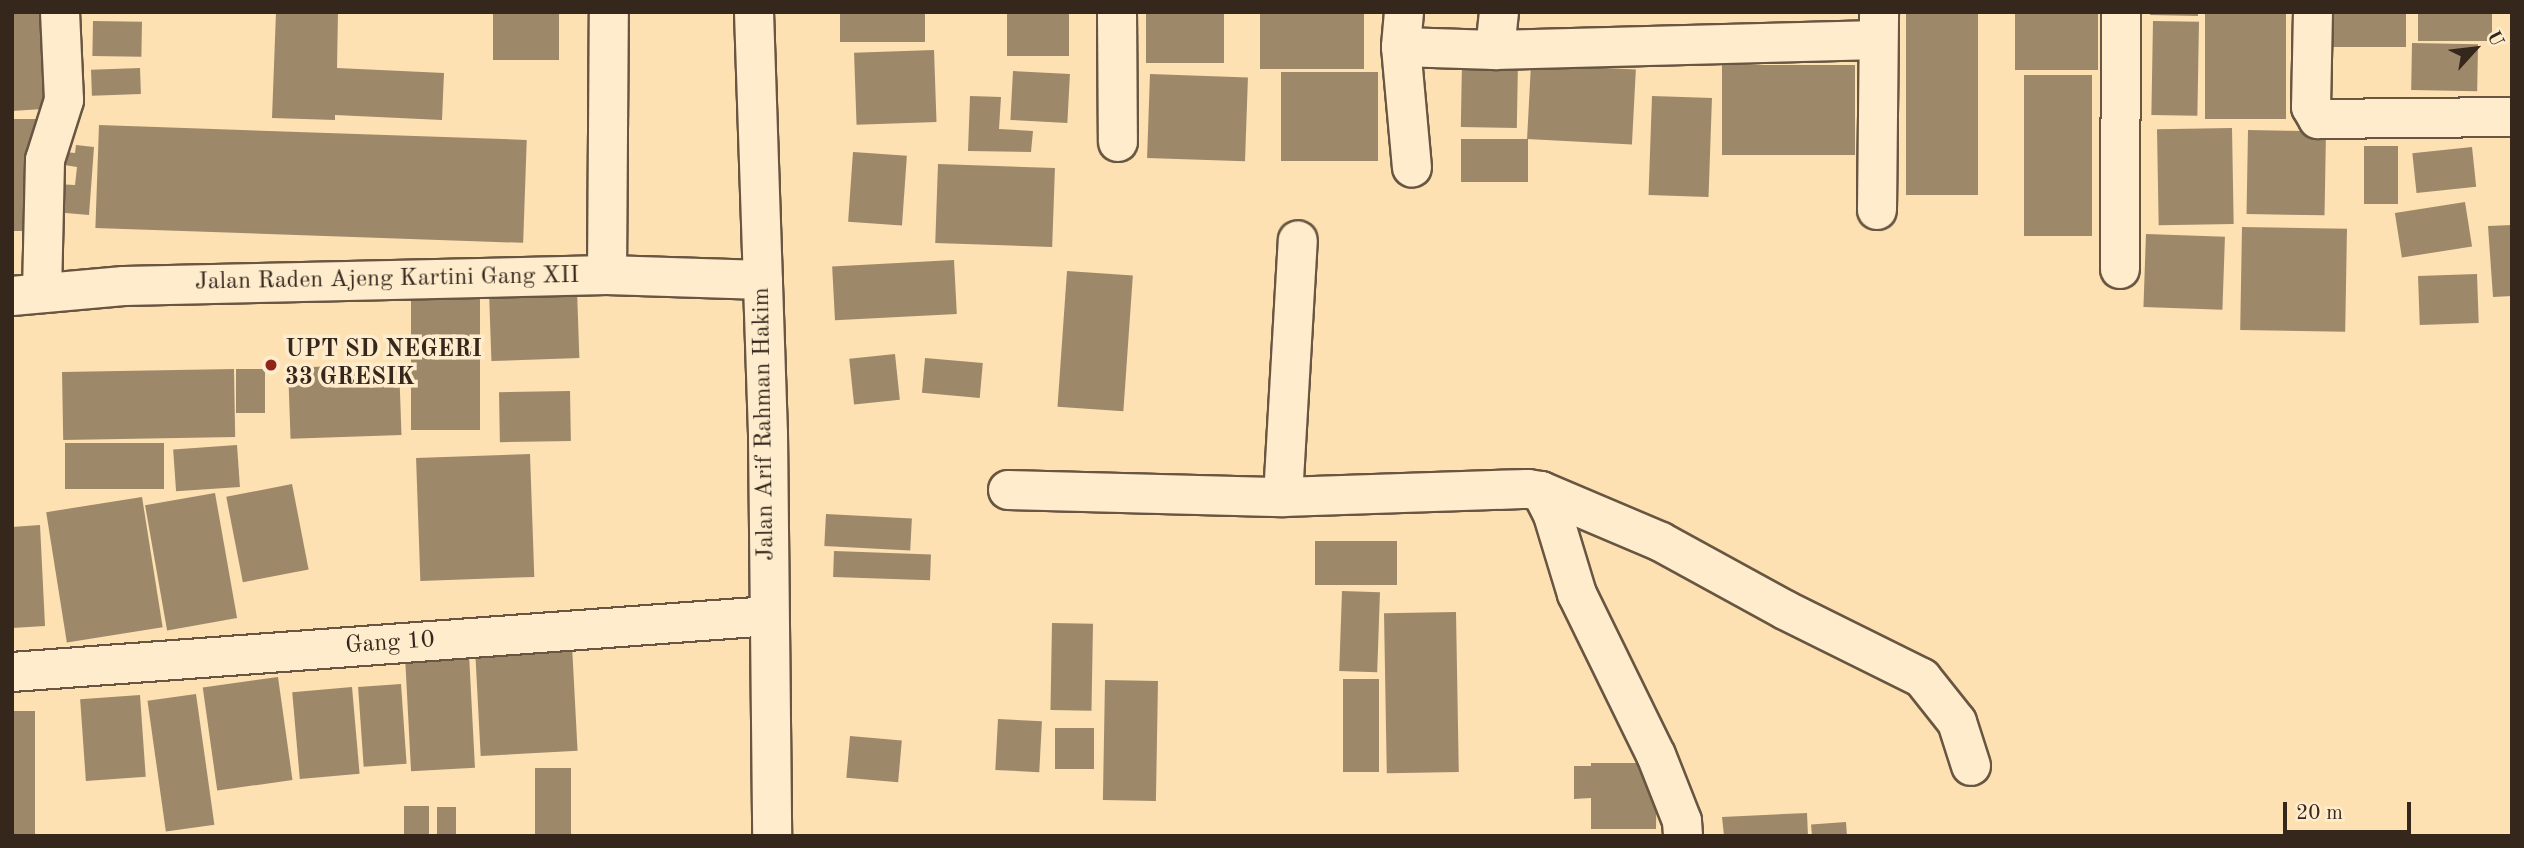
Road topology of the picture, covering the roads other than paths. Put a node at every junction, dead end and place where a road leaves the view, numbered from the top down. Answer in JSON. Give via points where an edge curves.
{"nodes":[{"id":1,"x":61,"y":12,"type":"edge"},
{"id":2,"x":609,"y":12,"type":"edge"},
{"id":3,"x":754,"y":12,"type":"edge"},
{"id":4,"x":1117,"y":12,"type":"edge"},
{"id":5,"x":1499,"y":12,"type":"edge"},
{"id":6,"x":2120,"y":12,"type":"edge"},
{"id":7,"x":2313,"y":12,"type":"edge"},
{"id":8,"x":1879,"y":26,"type":"edge"},
{"id":9,"x":1403,"y":30,"type":"edge"},
{"id":10,"x":1495,"y":50,"type":"junction"},
{"id":11,"x":2512,"y":117,"type":"edge"},
{"id":12,"x":1118,"y":142,"type":"dead end"},
{"id":13,"x":1412,"y":167,"type":"dead end"},
{"id":14,"x":1877,"y":210,"type":"dead end"},
{"id":15,"x":1298,"y":240,"type":"dead end"},
{"id":16,"x":2120,"y":269,"type":"dead end"},
{"id":17,"x":607,"y":275,"type":"junction"},
{"id":18,"x":763,"y":281,"type":"junction"},
{"id":19,"x":27,"y":295,"type":"edge"},
{"id":20,"x":1008,"y":490,"type":"dead end"},
{"id":21,"x":1541,"y":491,"type":"junction"},
{"id":22,"x":1283,"y":497,"type":"junction"},
{"id":23,"x":769,"y":616,"type":"junction"},
{"id":24,"x":12,"y":672,"type":"edge"},
{"id":25,"x":1971,"y":765,"type":"dead end"},
{"id":26,"x":772,"y":836,"type":"edge"},
{"id":27,"x":1683,"y":836,"type":"edge"}],
"edges":[{"from":1,"to":19,"type":"street","via":[[64,100],[45,160]]},
{"from":2,"to":17,"type":"street"},
{"from":3,"to":18,"type":"street","name":"Jalan Arif Rahman Hakim"},
{"from":4,"to":12,"type":"street"},
{"from":5,"to":10,"type":"street"},
{"from":6,"to":16,"type":"street"},
{"from":7,"to":11,"type":"street","via":[[2311,107],[2318,120]]},
{"from":8,"to":10,"type":"street"},
{"from":8,"to":14,"type":"street"},
{"from":9,"to":10,"type":"street"},
{"from":9,"to":13,"type":"street"},
{"from":15,"to":22,"type":"street"},
{"from":17,"to":18,"type":"street","name":"Jalan Raden Ajeng Kartini Gang XII"},
{"from":17,"to":19,"type":"street","name":"Jalan Raden Ajeng Kartini Gang XII","via":[[124,286]]},
{"from":18,"to":23,"type":"street","name":"Jalan Arif Rahman Hakim"},
{"from":20,"to":22,"type":"street"},
{"from":21,"to":22,"type":"street"},
{"from":21,"to":25,"type":"street","via":[[1661,542],[1922,678],[1957,722]]},
{"from":21,"to":27,"type":"street","via":[[1577,594],[1656,755],[1682,821]]},
{"from":23,"to":24,"type":"street","name":"Gang 10"},
{"from":23,"to":26,"type":"street","name":"Jalan Arif Rahman Hakim"}]}
